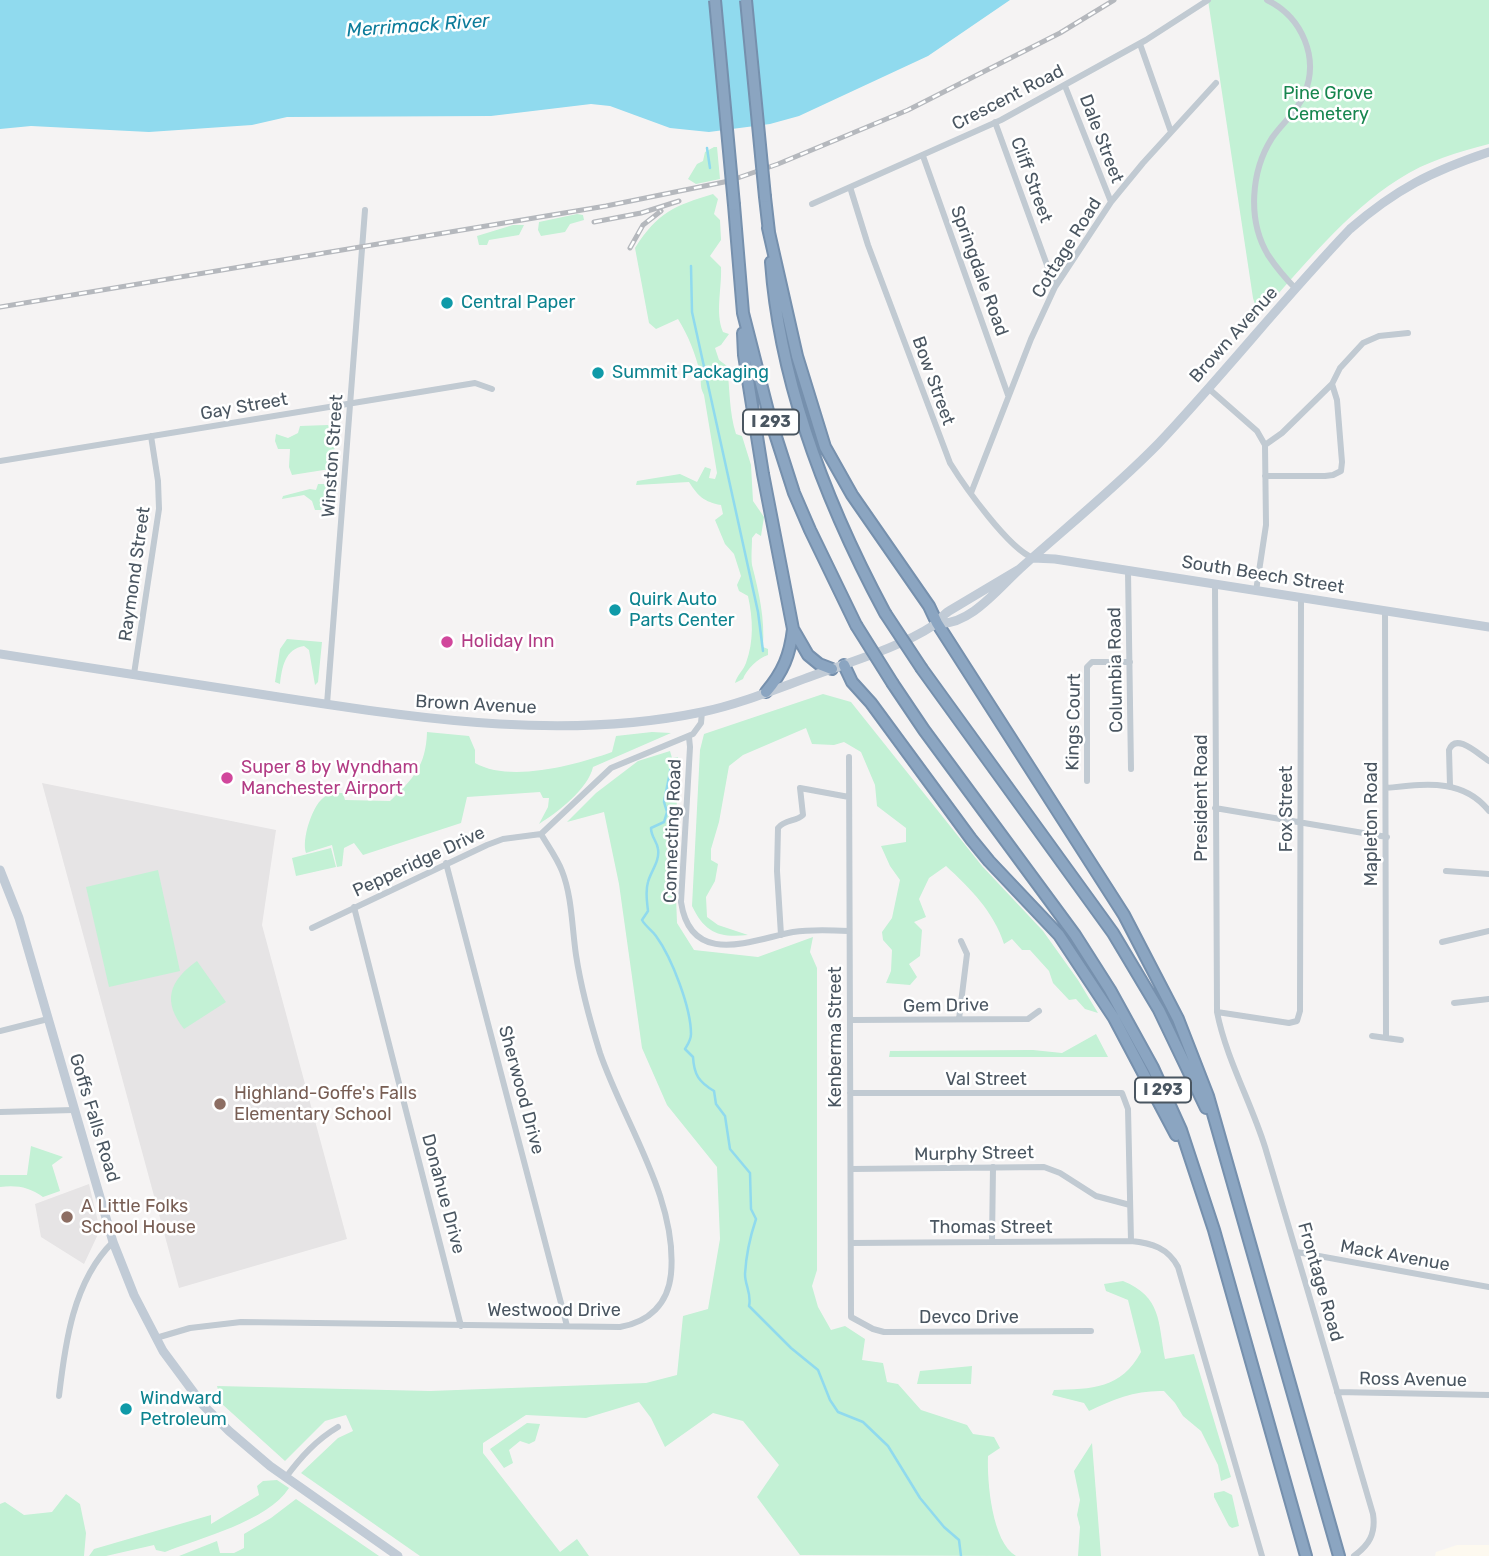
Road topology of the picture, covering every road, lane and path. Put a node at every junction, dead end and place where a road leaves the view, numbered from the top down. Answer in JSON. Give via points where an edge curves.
{"nodes":[{"id":1,"x":715,"y":0,"type":"edge"},
{"id":2,"x":746,"y":0,"type":"edge"},
{"id":3,"x":1208,"y":0,"type":"edge"},
{"id":4,"x":1267,"y":0,"type":"edge"},
{"id":5,"x":1139,"y":44,"type":"junction"},
{"id":6,"x":1216,"y":83,"type":"dead end"},
{"id":7,"x":1066,"y":86,"type":"junction"},
{"id":8,"x":995,"y":122,"type":"junction"},
{"id":9,"x":1171,"y":132,"type":"junction"},
{"id":10,"x":1489,"y":152,"type":"edge"},
{"id":11,"x":923,"y":156,"type":"junction"},
{"id":12,"x":850,"y":187,"type":"junction"},
{"id":13,"x":1111,"y":202,"type":"junction"},
{"id":14,"x":812,"y":204,"type":"dead end"},
{"id":15,"x":365,"y":210,"type":"dead end"},
{"id":16,"x":768,"y":228,"type":"junction"},
{"id":17,"x":1055,"y":287,"type":"junction"},
{"id":18,"x":1296,"y":289,"type":"junction"},
{"id":19,"x":743,"y":313,"type":"junction"},
{"id":20,"x":1408,"y":333,"type":"dead end"},
{"id":21,"x":1332,"y":384,"type":"junction"},
{"id":22,"x":1208,"y":388,"type":"junction"},
{"id":23,"x":492,"y":389,"type":"dead end"},
{"id":24,"x":1008,"y":395,"type":"junction"},
{"id":25,"x":351,"y":402,"type":"junction"},
{"id":26,"x":151,"y":436,"type":"junction"},
{"id":27,"x":1265,"y":445,"type":"junction"},
{"id":28,"x":0,"y":461,"type":"edge"},
{"id":29,"x":1265,"y":476,"type":"junction"},
{"id":30,"x":971,"y":493,"type":"junction"},
{"id":31,"x":1033,"y":558,"type":"junction"},
{"id":32,"x":1128,"y":571,"type":"junction"},
{"id":33,"x":1215,"y":584,"type":"junction"},
{"id":34,"x":1256,"y":591,"type":"junction"},
{"id":35,"x":1301,"y":597,"type":"junction"},
{"id":36,"x":1385,"y":610,"type":"junction"},
{"id":37,"x":937,"y":624,"type":"junction"},
{"id":38,"x":1489,"y":626,"type":"edge"},
{"id":39,"x":793,"y":629,"type":"junction"},
{"id":40,"x":0,"y":654,"type":"edge"},
{"id":41,"x":1130,"y":662,"type":"junction"},
{"id":42,"x":844,"y":665,"type":"junction"},
{"id":43,"x":832,"y":669,"type":"junction"},
{"id":44,"x":134,"y":674,"type":"junction"},
{"id":45,"x":766,"y":692,"type":"junction"},
{"id":46,"x":327,"y":704,"type":"junction"},
{"id":47,"x":702,"y":712,"type":"junction"},
{"id":48,"x":689,"y":737,"type":"junction"},
{"id":49,"x":849,"y":758,"type":"dead end"},
{"id":50,"x":1489,"y":761,"type":"edge"},
{"id":51,"x":1131,"y":769,"type":"dead end"},
{"id":52,"x":1087,"y":781,"type":"dead end"},
{"id":53,"x":1450,"y":786,"type":"junction"},
{"id":54,"x":1387,"y":788,"type":"junction"},
{"id":55,"x":849,"y":797,"type":"junction"},
{"id":56,"x":1215,"y":808,"type":"junction"},
{"id":57,"x":1489,"y":811,"type":"edge"},
{"id":58,"x":1301,"y":821,"type":"junction"},
{"id":59,"x":541,"y":834,"type":"junction"},
{"id":60,"x":1387,"y":837,"type":"junction"},
{"id":61,"x":446,"y":863,"type":"junction"},
{"id":62,"x":0,"y":871,"type":"edge"},
{"id":63,"x":1446,"y":871,"type":"dead end"},
{"id":64,"x":1489,"y":874,"type":"edge"},
{"id":65,"x":354,"y":907,"type":"junction"},
{"id":66,"x":312,"y":928,"type":"dead end"},
{"id":67,"x":1489,"y":930,"type":"edge"},
{"id":68,"x":849,"y":931,"type":"junction"},
{"id":69,"x":781,"y":935,"type":"junction"},
{"id":70,"x":961,"y":942,"type":"dead end"},
{"id":71,"x":1442,"y":942,"type":"dead end"},
{"id":72,"x":1489,"y":999,"type":"edge"},
{"id":73,"x":1454,"y":1003,"type":"dead end"},
{"id":74,"x":1039,"y":1011,"type":"dead end"},
{"id":75,"x":1217,"y":1012,"type":"junction"},
{"id":76,"x":48,"y":1019,"type":"junction"},
{"id":77,"x":850,"y":1020,"type":"junction"},
{"id":78,"x":959,"y":1020,"type":"junction"},
{"id":79,"x":0,"y":1031,"type":"edge"},
{"id":80,"x":1371,"y":1036,"type":"dead end"},
{"id":81,"x":1386,"y":1038,"type":"junction"},
{"id":82,"x":1401,"y":1040,"type":"dead end"},
{"id":83,"x":850,"y":1094,"type":"junction"},
{"id":84,"x":74,"y":1110,"type":"junction"},
{"id":85,"x":0,"y":1112,"type":"edge"},
{"id":86,"x":1219,"y":1136,"type":"junction"},
{"id":87,"x":1189,"y":1157,"type":"junction"},
{"id":88,"x":993,"y":1167,"type":"junction"},
{"id":89,"x":851,"y":1169,"type":"junction"},
{"id":90,"x":1130,"y":1205,"type":"junction"},
{"id":91,"x":992,"y":1241,"type":"junction"},
{"id":92,"x":1131,"y":1241,"type":"junction"},
{"id":93,"x":113,"y":1242,"type":"junction"},
{"id":94,"x":851,"y":1243,"type":"junction"},
{"id":95,"x":1297,"y":1252,"type":"junction"},
{"id":96,"x":1489,"y":1287,"type":"edge"},
{"id":97,"x":852,"y":1317,"type":"joint"},
{"id":98,"x":461,"y":1326,"type":"junction"},
{"id":99,"x":567,"y":1326,"type":"junction"},
{"id":100,"x":1091,"y":1331,"type":"dead end"},
{"id":101,"x":156,"y":1338,"type":"junction"},
{"id":102,"x":1337,"y":1392,"type":"junction"},
{"id":103,"x":1489,"y":1395,"type":"edge"},
{"id":104,"x":59,"y":1396,"type":"dead end"},
{"id":105,"x":338,"y":1427,"type":"dead end"},
{"id":106,"x":286,"y":1477,"type":"junction"},
{"id":107,"x":398,"y":1556,"type":"edge"},
{"id":108,"x":1262,"y":1556,"type":"edge"},
{"id":109,"x":1306,"y":1556,"type":"edge"},
{"id":110,"x":1339,"y":1556,"type":"edge"},
{"id":111,"x":1354,"y":1556,"type":"edge"}],
"edges":[{"from":1,"to":19,"type":"highway","number":"I 293","bridge":true},
{"from":2,"to":16,"type":"highway","number":"I 293","bridge":true},
{"from":3,"to":5,"type":"street","name":"Crescent Road"},
{"from":4,"to":18,"type":"street","via":[[1295,23],[1310,62],[1304,95],[1264,152],[1255,185],[1256,221],[1263,244]]},
{"from":5,"to":7,"type":"street","name":"Crescent Road"},
{"from":5,"to":9,"type":"street"},
{"from":6,"to":9,"type":"street","name":"Cottage Road"},
{"from":7,"to":8,"type":"street","name":"Crescent Road"},
{"from":7,"to":13,"type":"street","name":"Dale Street"},
{"from":8,"to":11,"type":"street","name":"Crescent Road"},
{"from":8,"to":17,"type":"street","name":"Cliff Street"},
{"from":9,"to":13,"type":"street","name":"Cottage Road"},
{"from":10,"to":18,"type":"main road","name":"Brown Avenue","via":[[1444,167],[1387,199],[1350,229]]},
{"from":11,"to":12,"type":"street","name":"Crescent Road"},
{"from":11,"to":24,"type":"street","name":"Springdale Road"},
{"from":12,"to":14,"type":"street","name":"Crescent Road"},
{"from":12,"to":30,"type":"street","name":"Bow Street","via":[[939,439]]},
{"from":13,"to":17,"type":"street","name":"Cottage Road"},
{"from":15,"to":25,"type":"street","name":"Winston Street"},
{"from":16,"to":37,"type":"highway","via":[[797,356],[825,447]]},
{"from":16,"to":86,"type":"highway","number":"I 293","bridge":true,"via":[[776,308],[800,414],[848,541],[922,669],[1113,933],[1159,1010]]},
{"from":17,"to":24,"type":"street","name":"Cottage Road"},
{"from":18,"to":22,"type":"main road","name":"Brown Avenue"},
{"from":19,"to":39,"type":"highway","via":[[744,355]]},
{"from":19,"to":87,"type":"highway","number":"I 293","bridge":true,"via":[[794,493],[856,625],[923,730],[1097,968],[1144,1050]]},
{"from":20,"to":21,"type":"street","via":[[1363,343]]},
{"from":21,"to":27,"type":"street"},
{"from":21,"to":29,"type":"street","via":[[1341,471],[1325,476]]},
{"from":22,"to":27,"type":"street","via":[[1257,431]]},
{"from":22,"to":31,"type":"main road","name":"Brown Avenue","via":[[1156,445]]},
{"from":23,"to":25,"type":"street","name":"Gay Street","via":[[475,383]]},
{"from":24,"to":30,"type":"street","name":"Cottage Road"},
{"from":25,"to":26,"type":"street","name":"Gay Street"},
{"from":25,"to":46,"type":"street","name":"Winston Street"},
{"from":26,"to":28,"type":"street","name":"Gay Street"},
{"from":26,"to":44,"type":"street","name":"Raymond Street","via":[[159,509]]},
{"from":27,"to":29,"type":"street"},
{"from":29,"to":34,"type":"street","via":[[1266,525]]},
{"from":30,"to":31,"type":"street","name":"Bow Street","via":[[1007,537]]},
{"from":31,"to":32,"type":"main road","name":"South Beech Street"},
{"from":31,"to":37,"type":"main road","name":"Brown Avenue","via":[[995,595],[957,621]]},
{"from":32,"to":33,"type":"main road","name":"South Beech Street"},
{"from":32,"to":41,"type":"street","name":"Columbia Road"},
{"from":33,"to":34,"type":"main road","name":"South Beech Street"},
{"from":33,"to":56,"type":"street","name":"President Road"},
{"from":34,"to":35,"type":"main road","name":"South Beech Street"},
{"from":35,"to":36,"type":"main road","name":"South Beech Street"},
{"from":35,"to":58,"type":"street","name":"Fox Street"},
{"from":36,"to":38,"type":"main road","name":"South Beech Street"},
{"from":36,"to":54,"type":"street","name":"Mapleton Road"},
{"from":37,"to":42,"type":"main road","name":"Brown Avenue"},
{"from":37,"to":86,"type":"highway","via":[[1124,915],[1178,1019]]},
{"from":39,"to":43,"type":"highway","via":[[808,655]]},
{"from":39,"to":45,"type":"highway","via":[[782,673]]},
{"from":40,"to":44,"type":"main road","name":"Brown Avenue"},
{"from":41,"to":51,"type":"street","name":"Columbia Road"},
{"from":41,"to":52,"type":"street","name":"Kings Court","via":[[1092,662],[1087,667]]},
{"from":42,"to":43,"type":"main road","name":"Brown Avenue"},
{"from":42,"to":87,"type":"highway","via":[[852,682],[971,839],[1059,935],[1114,1018]]},
{"from":43,"to":45,"type":"main road","name":"Brown Avenue"},
{"from":44,"to":46,"type":"main road","name":"Brown Avenue"},
{"from":45,"to":47,"type":"main road","name":"Brown Avenue"},
{"from":46,"to":47,"type":"main road","name":"Brown Avenue","via":[[517,725],[633,722]]},
{"from":47,"to":48,"type":"street","via":[[701,723]]},
{"from":48,"to":59,"type":"street","via":[[611,768]]},
{"from":48,"to":69,"type":"street","name":"Connecting Road","via":[[681,891],[685,918],[700,936],[720,946]]},
{"from":49,"to":55,"type":"street","name":"Kenberma Street"},
{"from":50,"to":53,"type":"street","via":[[1462,743],[1451,745]]},
{"from":53,"to":54,"type":"street"},
{"from":53,"to":57,"type":"street","via":[[1474,795]]},
{"from":54,"to":60,"type":"street","name":"Mapleton Road"},
{"from":55,"to":68,"type":"street","name":"Kenberma Street"},
{"from":55,"to":69,"type":"street","via":[[800,788],[803,815],[778,828]]},
{"from":56,"to":58,"type":"street"},
{"from":56,"to":75,"type":"street","name":"President Road"},
{"from":58,"to":60,"type":"street"},
{"from":58,"to":75,"type":"street","name":"Fox Street","via":[[1301,1003],[1297,1021]]},
{"from":59,"to":61,"type":"street","name":"Pepperidge Drive","via":[[503,839]]},
{"from":59,"to":99,"type":"street","name":"Westwood Drive","via":[[564,876],[590,1020],[618,1101],[662,1198],[671,1259],[666,1293],[645,1320],[620,1327]]},
{"from":60,"to":81,"type":"street","name":"Mapleton Road"},
{"from":61,"to":65,"type":"street","name":"Pepperidge Drive"},
{"from":61,"to":99,"type":"street","name":"Sherwood Drive"},
{"from":62,"to":76,"type":"main road","name":"Goffs Falls Road","via":[[19,918]]},
{"from":63,"to":64,"type":"street"},
{"from":65,"to":66,"type":"street","name":"Pepperidge Drive"},
{"from":65,"to":98,"type":"street","name":"Donahue Drive"},
{"from":67,"to":71,"type":"street"},
{"from":68,"to":69,"type":"street","name":"Connecting Road"},
{"from":68,"to":77,"type":"street","name":"Kenberma Street"},
{"from":70,"to":78,"type":"street","via":[[967,954]]},
{"from":72,"to":73,"type":"street"},
{"from":74,"to":78,"type":"street","name":"Gem Drive","via":[[1028,1019]]},
{"from":75,"to":95,"type":"street","name":"Frontage Road"},
{"from":76,"to":79,"type":"street"},
{"from":76,"to":84,"type":"main road","name":"Goffs Falls Road"},
{"from":77,"to":78,"type":"street","name":"Gem Drive"},
{"from":77,"to":83,"type":"street","name":"Kenberma Street"},
{"from":80,"to":81,"type":"street"},
{"from":81,"to":82,"type":"street"},
{"from":83,"to":89,"type":"street","name":"Kenberma Street"},
{"from":83,"to":90,"type":"street","name":"Val Street","via":[[1122,1093],[1128,1109]]},
{"from":84,"to":85,"type":"street"},
{"from":84,"to":93,"type":"main road","name":"Goffs Falls Road"},
{"from":86,"to":110,"type":"highway","number":"I 293"},
{"from":87,"to":109,"type":"highway","number":"I 293"},
{"from":88,"to":89,"type":"street","name":"Murphy Street"},
{"from":88,"to":90,"type":"street","name":"Murphy Street","via":[[1052,1169],[1088,1193]]},
{"from":88,"to":91,"type":"street"},
{"from":89,"to":94,"type":"street","name":"Kenberma Street"},
{"from":90,"to":92,"type":"street"},
{"from":91,"to":92,"type":"street","name":"Thomas Street"},
{"from":91,"to":94,"type":"street","name":"Thomas Street"},
{"from":92,"to":108,"type":"street","via":[[1161,1248],[1178,1267]]},
{"from":93,"to":101,"type":"main road","name":"Goffs Falls Road"},
{"from":93,"to":104,"type":"street","via":[[96,1262],[79,1300]]},
{"from":94,"to":97,"type":"street","name":"Kenberma Street"},
{"from":95,"to":96,"type":"street","name":"Mack Avenue"},
{"from":95,"to":102,"type":"street","name":"Frontage Road"},
{"from":97,"to":100,"type":"street","name":"Devco Drive","via":[[884,1332]]},
{"from":98,"to":99,"type":"street","name":"Westwood Drive"},
{"from":98,"to":101,"type":"street","name":"Westwood Drive","via":[[241,1322],[190,1328]]},
{"from":101,"to":106,"type":"main road","name":"Goffs Falls Road","via":[[203,1405]]},
{"from":102,"to":103,"type":"street","name":"Ross Avenue"},
{"from":102,"to":111,"type":"street","name":"Frontage Road","via":[[1374,1521],[1371,1539]]},
{"from":105,"to":106,"type":"street","via":[[322,1436]]},
{"from":106,"to":107,"type":"main road","name":"Goffs Falls Road"}]}
